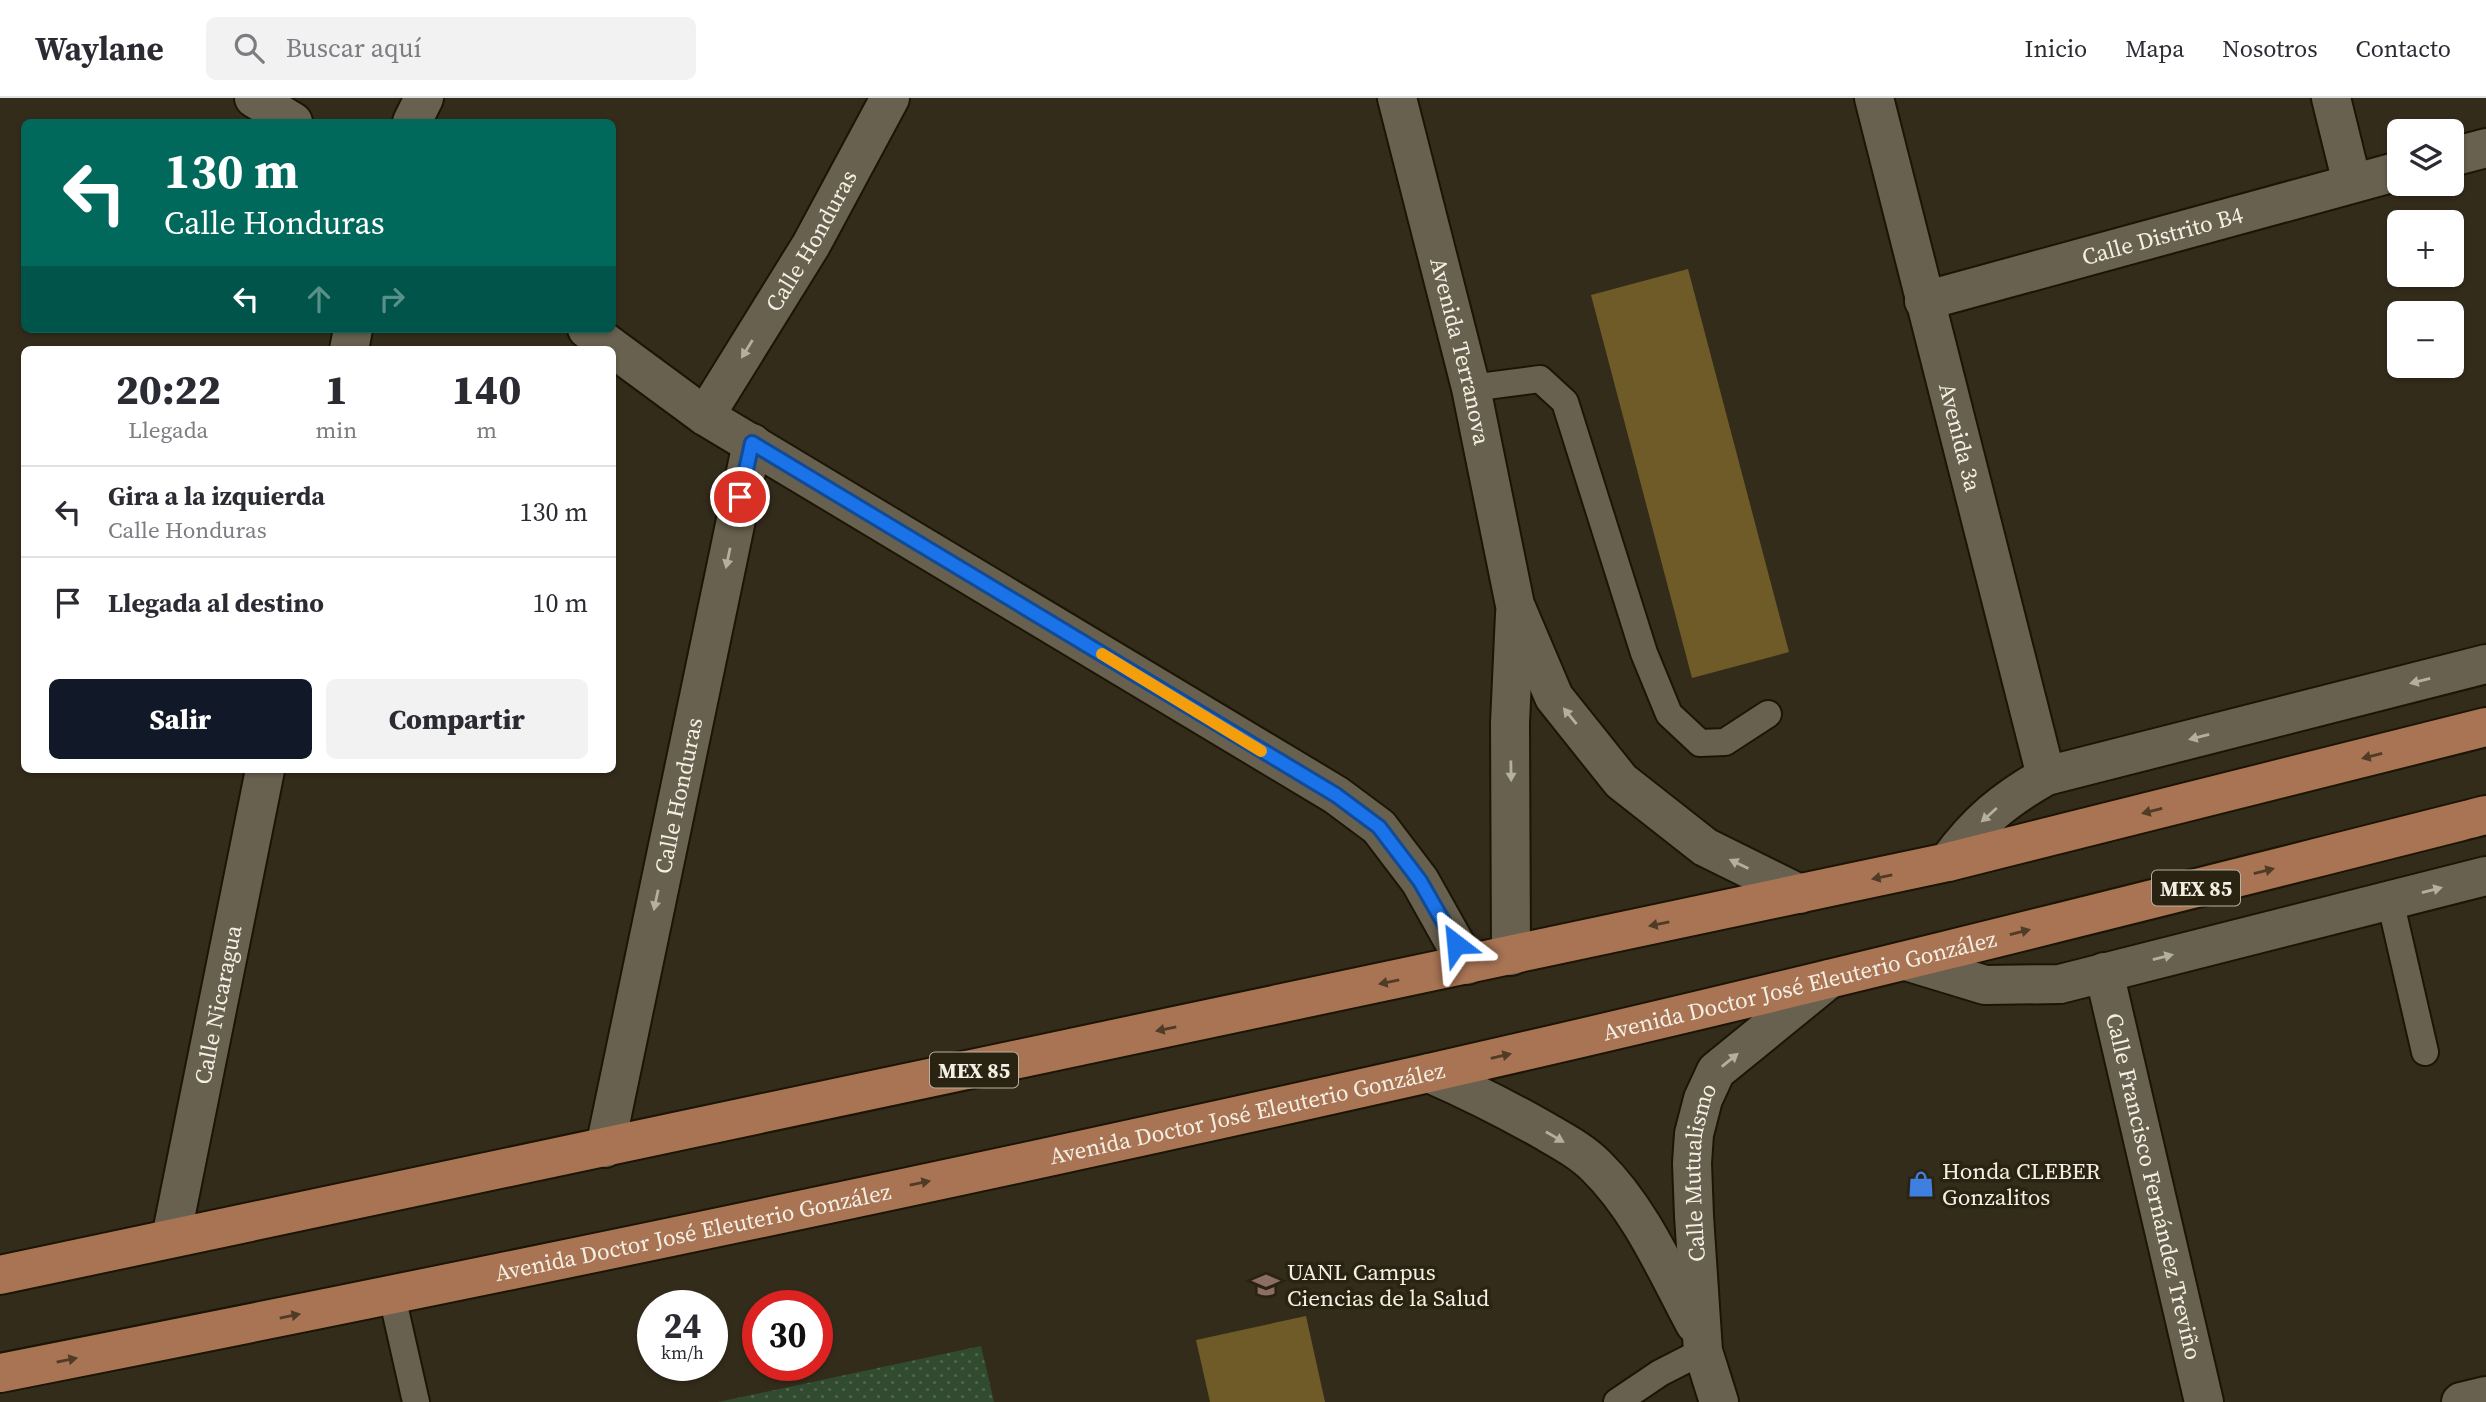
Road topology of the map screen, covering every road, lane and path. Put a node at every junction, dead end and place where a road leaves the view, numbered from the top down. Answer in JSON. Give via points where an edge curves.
{"nodes":[{"id":1,"x":254,"y":98,"type":"edge"},
{"id":2,"x":424,"y":98,"type":"edge"},
{"id":3,"x":890,"y":98,"type":"edge"},
{"id":4,"x":1397,"y":98,"type":"edge"},
{"id":5,"x":1874,"y":98,"type":"edge"},
{"id":6,"x":2331,"y":98,"type":"edge"},
{"id":7,"x":288,"y":119,"type":"edge"},
{"id":8,"x":414,"y":119,"type":"edge"},
{"id":9,"x":2486,"y":148,"type":"edge"},
{"id":10,"x":2464,"y":154,"type":"edge"},
{"id":11,"x":2387,"y":174,"type":"edge"},
{"id":12,"x":2352,"y":183,"type":"junction"},
{"id":13,"x":1924,"y":300,"type":"junction"},
{"id":14,"x":592,"y":333,"type":"edge"},
{"id":15,"x":610,"y":346,"type":"edge"},
{"id":16,"x":616,"y":350,"type":"edge"},
{"id":17,"x":1471,"y":388,"type":"junction"},
{"id":18,"x":705,"y":416,"type":"junction"},
{"id":19,"x":752,"y":443,"type":"junction"},
{"id":20,"x":1515,"y":605,"type":"junction"},
{"id":21,"x":2486,"y":664,"type":"edge"},
{"id":22,"x":1768,"y":714,"type":"dead end"},
{"id":23,"x":2486,"y":727,"type":"edge"},
{"id":24,"x":264,"y":773,"type":"edge"},
{"id":25,"x":2046,"y":776,"type":"junction"},
{"id":26,"x":2486,"y":815,"type":"edge"},
{"id":27,"x":1948,"y":862,"type":"junction"},
{"id":28,"x":2486,"y":876,"type":"edge"},
{"id":29,"x":1800,"y":894,"type":"junction"},
{"id":30,"x":2390,"y":900,"type":"junction"},
{"id":31,"x":1511,"y":956,"type":"junction"},
{"id":32,"x":1906,"y":961,"type":"junction"},
{"id":33,"x":1467,"y":965,"type":"junction"},
{"id":34,"x":2104,"y":972,"type":"junction"},
{"id":35,"x":1829,"y":979,"type":"junction"},
{"id":36,"x":2425,"y":1052,"type":"dead end"},
{"id":37,"x":1429,"y":1073,"type":"junction"},
{"id":38,"x":605,"y":1148,"type":"junction"},
{"id":39,"x":171,"y":1238,"type":"junction"},
{"id":40,"x":0,"y":1275,"type":"edge"},
{"id":41,"x":392,"y":1296,"type":"junction"},
{"id":42,"x":1703,"y":1345,"type":"junction"},
{"id":43,"x":0,"y":1373,"type":"edge"},
{"id":44,"x":2486,"y":1396,"type":"edge"},
{"id":45,"x":416,"y":1402,"type":"edge"},
{"id":46,"x":1617,"y":1402,"type":"edge"},
{"id":47,"x":1719,"y":1402,"type":"edge"},
{"id":48,"x":2204,"y":1402,"type":"edge"},
{"id":49,"x":2461,"y":1402,"type":"edge"}],
"edges":[{"from":1,"to":7,"type":"street"},
{"from":2,"to":8,"type":"street"},
{"from":3,"to":18,"type":"street","name":"Calle Honduras","one_way":true,"via":[[811,245]]},
{"from":4,"to":17,"type":"street","name":"Avenida Terranova"},
{"from":5,"to":13,"type":"street","name":"Avenida 3a"},
{"from":6,"to":12,"type":"street"},
{"from":9,"to":10,"type":"street"},
{"from":11,"to":12,"type":"street","name":"Calle Distrito B4"},
{"from":12,"to":13,"type":"street","name":"Calle Distrito B4"},
{"from":13,"to":25,"type":"street","name":"Avenida 3a"},
{"from":14,"to":15,"type":"street"},
{"from":16,"to":18,"type":"street"},
{"from":17,"to":20,"type":"street","name":"Avenida Terranova"},
{"from":17,"to":22,"type":"lane","via":[[1540,379],[1565,402],[1644,653],[1669,714],[1700,743],[1725,742]]},
{"from":18,"to":19,"type":"street"},
{"from":19,"to":33,"type":"street","via":[[1336,795],[1379,827],[1420,881]]},
{"from":19,"to":38,"type":"street","name":"Calle Honduras","one_way":true},
{"from":29,"to":20,"type":"street","name":"Avenida Terranova","one_way":true,"via":[[1705,847],[1621,781],[1554,697]]},
{"from":20,"to":31,"type":"street","name":"Avenida Terranova","one_way":true,"via":[[1510,723]]},
{"from":21,"to":25,"type":"street","one_way":true},
{"from":23,"to":27,"type":"highway","number":"MEX 85","one_way":true},
{"from":24,"to":39,"type":"street","name":"Calle Nicaragua"},
{"from":25,"to":27,"type":"street","one_way":true,"via":[[1989,814]]},
{"from":32,"to":26,"type":"highway","name":"Avenida Doctor José Eleuterio González","number":"MEX 85","one_way":true},
{"from":27,"to":29,"type":"highway","number":"MEX 85","one_way":true},
{"from":30,"to":28,"type":"street","one_way":true},
{"from":29,"to":31,"type":"highway","number":"MEX 85","one_way":true},
{"from":34,"to":30,"type":"street","one_way":true},
{"from":30,"to":36,"type":"lane"},
{"from":31,"to":33,"type":"highway","number":"MEX 85"},
{"from":32,"to":34,"type":"street","via":[[1985,985],[2060,984]]},
{"from":32,"to":35,"type":"highway","name":"Avenida Doctor José Eleuterio González","number":"MEX 85"},
{"from":33,"to":38,"type":"highway","number":"MEX 85","one_way":true},
{"from":34,"to":48,"type":"street","name":"Calle Francisco Fernández Treviño"},
{"from":37,"to":35,"type":"highway","name":"Avenida Doctor José Eleuterio González","number":"MEX 85","one_way":true},
{"from":42,"to":35,"type":"street","name":"Calle Mutualismo","one_way":true,"via":[[1692,1163],[1703,1099],[1716,1071]]},
{"from":41,"to":37,"type":"highway","name":"Avenida Doctor José Eleuterio González","number":"MEX 85","one_way":true},
{"from":37,"to":42,"type":"street","name":"Calle Mutualismo","one_way":true,"via":[[1520,1117],[1595,1164],[1650,1240]]},
{"from":38,"to":39,"type":"highway","number":"MEX 85"},
{"from":39,"to":40,"type":"highway","number":"MEX 85"},
{"from":43,"to":41,"type":"highway","name":"Avenida Doctor José Eleuterio González","number":"MEX 85","one_way":true},
{"from":41,"to":45,"type":"lane"},
{"from":42,"to":46,"type":"lane"},
{"from":42,"to":47,"type":"street","name":"Calle Mutualismo"},
{"from":44,"to":49,"type":"street"}]}
